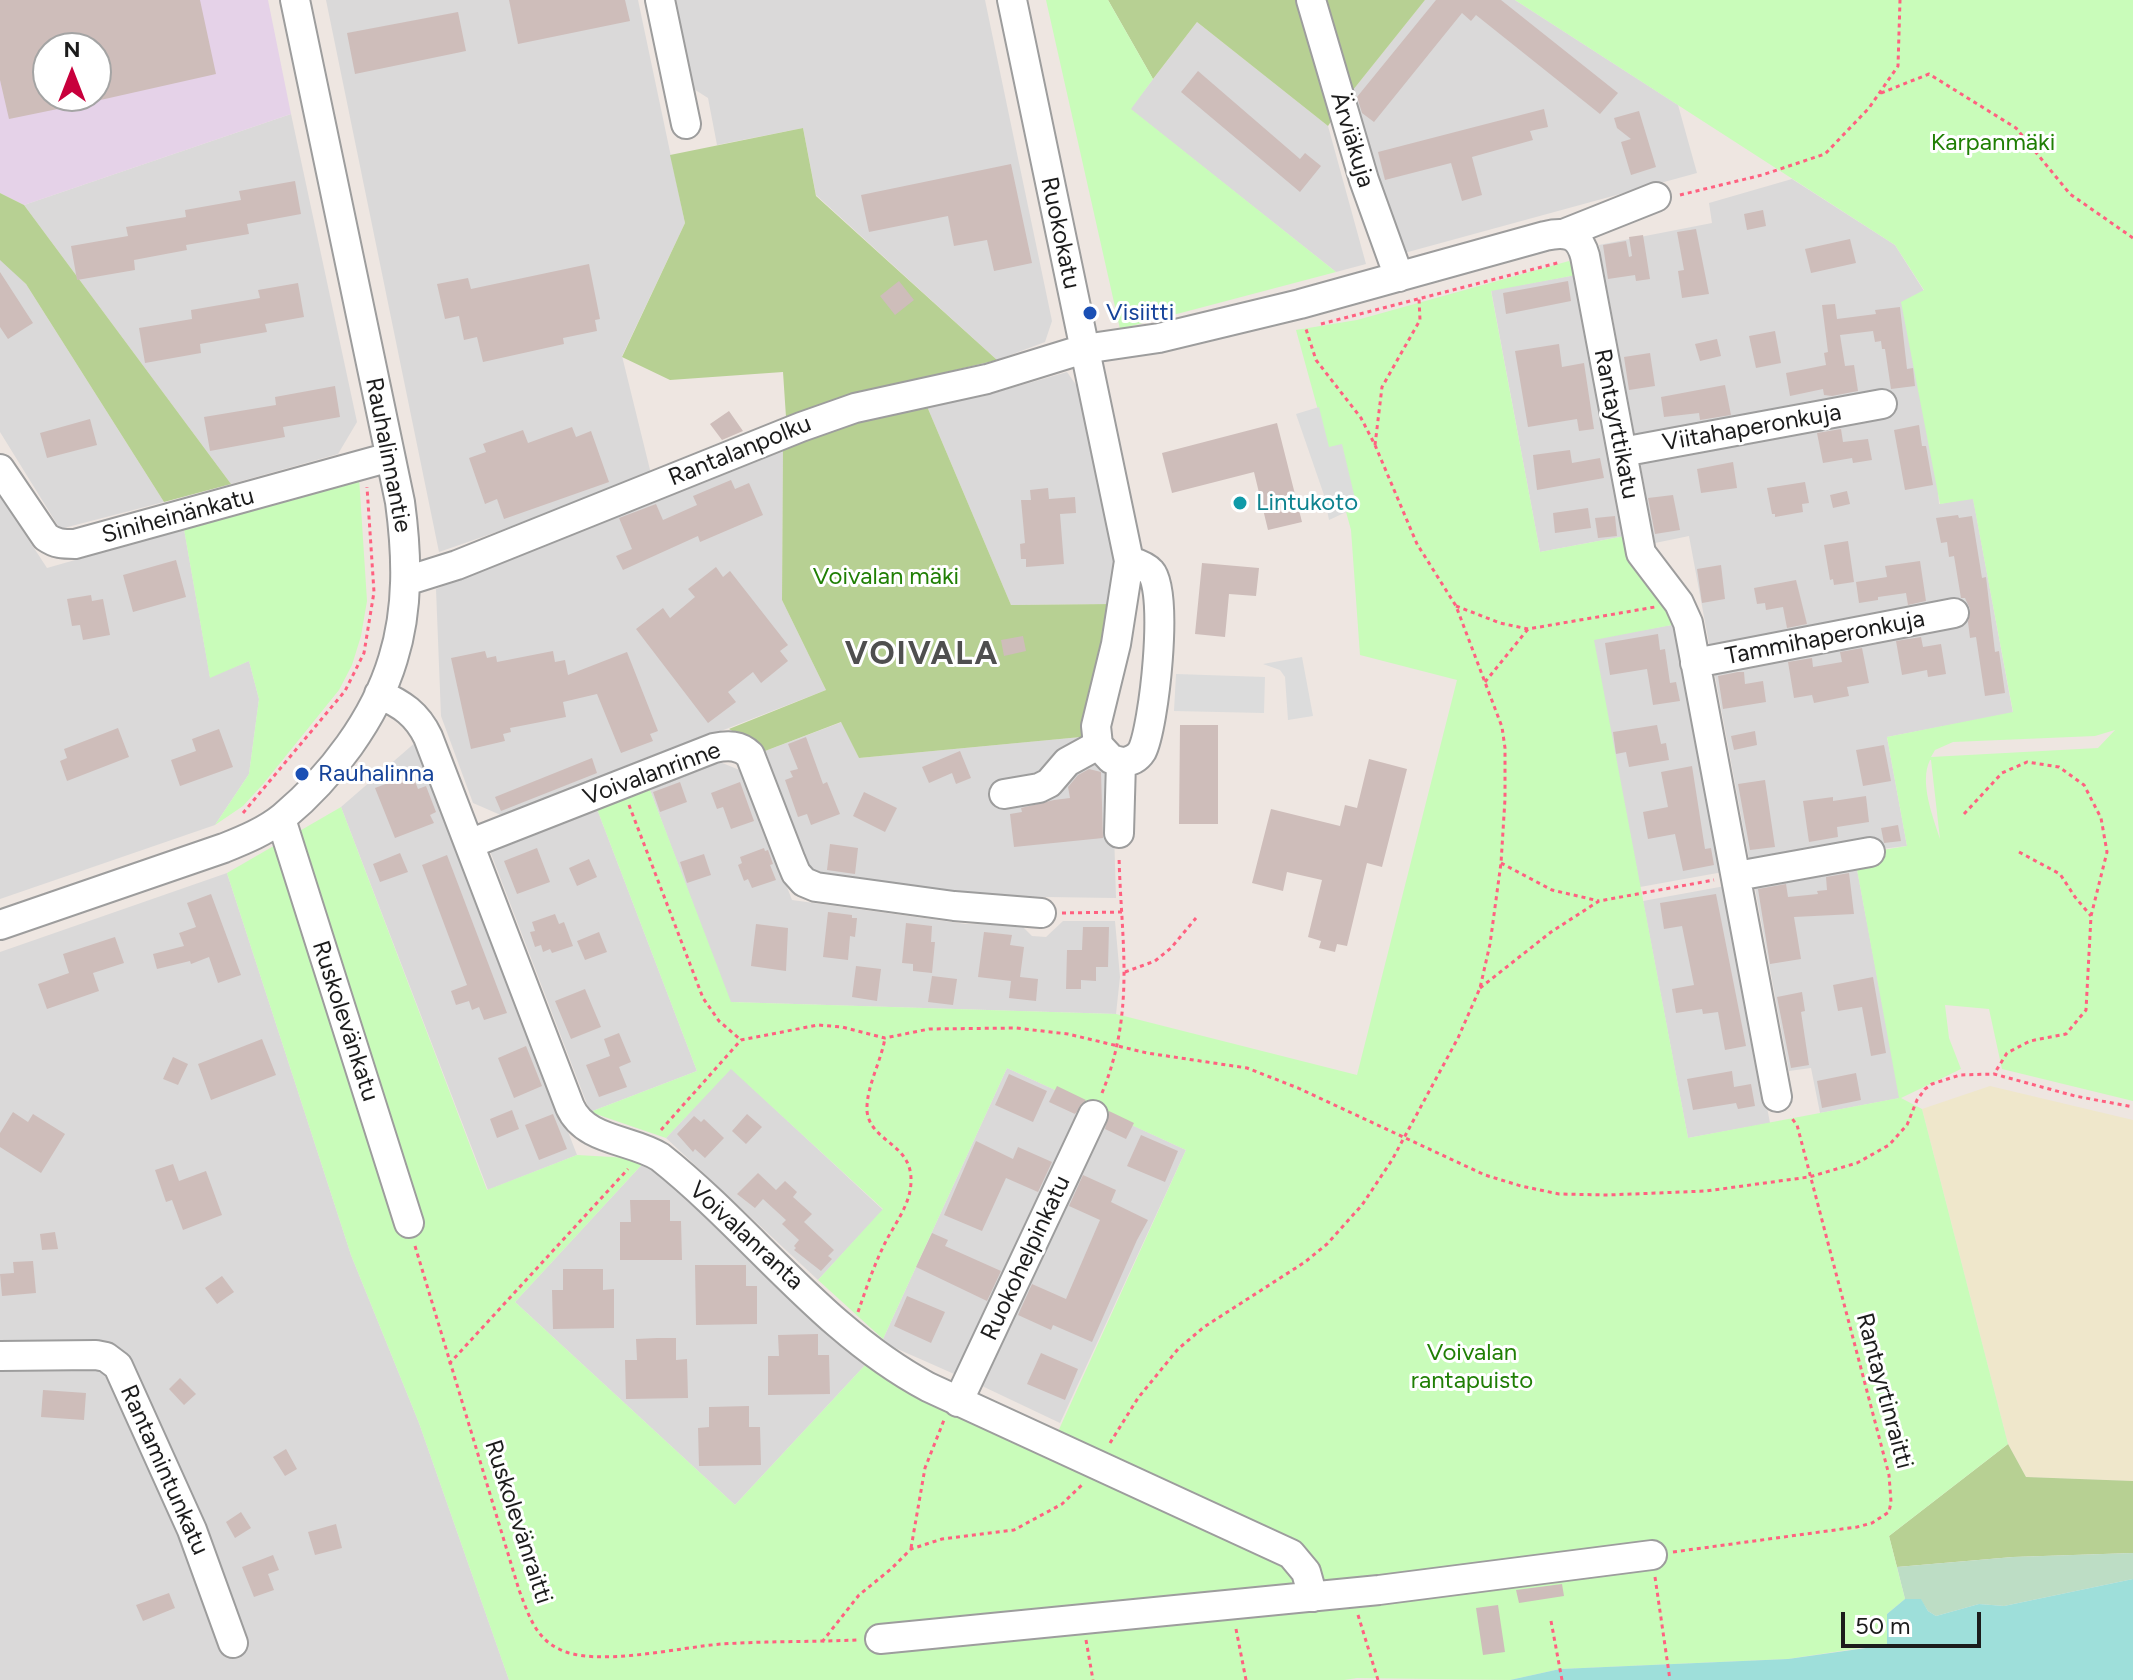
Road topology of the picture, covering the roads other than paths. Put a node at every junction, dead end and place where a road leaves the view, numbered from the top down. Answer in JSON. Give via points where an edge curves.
{"nodes":[{"id":1,"x":295,"y":0,"type":"edge"},
{"id":2,"x":660,"y":0,"type":"edge"},
{"id":3,"x":1012,"y":0,"type":"edge"},
{"id":4,"x":1311,"y":0,"type":"edge"},
{"id":5,"x":686,"y":124,"type":"dead end"},
{"id":6,"x":1668,"y":196,"type":"road end"},
{"id":7,"x":1563,"y":234,"type":"junction"},
{"id":8,"x":1410,"y":284,"type":"junction"},
{"id":9,"x":1084,"y":349,"type":"junction"},
{"id":10,"x":1882,"y":404,"type":"dead end"},
{"id":11,"x":1622,"y":452,"type":"junction"},
{"id":12,"x":378,"y":461,"type":"junction"},
{"id":13,"x":0,"y":469,"type":"edge"},
{"id":14,"x":1129,"y":561,"type":"junction"},
{"id":15,"x":406,"y":581,"type":"junction"},
{"id":16,"x":1954,"y":613,"type":"dead end"},
{"id":17,"x":1695,"y":663,"type":"junction"},
{"id":18,"x":379,"y":694,"type":"junction"},
{"id":19,"x":1109,"y":754,"type":"junction"},
{"id":20,"x":1004,"y":794,"type":"dead end"},
{"id":21,"x":281,"y":819,"type":"junction"},
{"id":22,"x":1119,"y":833,"type":"road end"},
{"id":23,"x":469,"y":844,"type":"junction"},
{"id":24,"x":1870,"y":852,"type":"dead end"},
{"id":25,"x":1737,"y":876,"type":"junction"},
{"id":26,"x":1041,"y":913,"type":"road end"},
{"id":27,"x":0,"y":925,"type":"edge"},
{"id":28,"x":1777,"y":1097,"type":"road end"},
{"id":29,"x":1093,"y":1115,"type":"road end"},
{"id":30,"x":409,"y":1223,"type":"road end"},
{"id":31,"x":0,"y":1356,"type":"edge"},
{"id":32,"x":958,"y":1402,"type":"junction"},
{"id":33,"x":1652,"y":1555,"type":"road end"},
{"id":34,"x":1313,"y":1597,"type":"junction"},
{"id":35,"x":880,"y":1639,"type":"road end"},
{"id":36,"x":233,"y":1643,"type":"dead end"}],
"edges":[{"from":1,"to":12,"type":"street","name":"Rauhalinnantie"},
{"from":2,"to":5,"type":"street"},
{"from":3,"to":9,"type":"street","name":"Ruokokatu"},
{"from":4,"to":8,"type":"street","name":"Ärviäkuja","via":[[1364,180]]},
{"from":6,"to":7,"type":"street"},
{"from":7,"to":8,"type":"street"},
{"from":7,"to":11,"type":"street","name":"Rantayrttikatu","via":[[1578,239],[1585,256]]},
{"from":8,"to":9,"type":"street","via":[[1309,314]]},
{"from":9,"to":14,"type":"street","name":"Ruokokatu"},
{"from":9,"to":15,"type":"street","name":"Rantalanpolku","via":[[987,379],[855,408]]},
{"from":10,"to":11,"type":"street","name":"Viitahaperonkuja"},
{"from":11,"to":17,"type":"street","name":"Rantayrttikatu","via":[[1641,553],[1679,603]]},
{"from":12,"to":13,"type":"street","name":"Siniheinänkatu","via":[[75,544],[46,537]]},
{"from":12,"to":15,"type":"street","name":"Rauhalinnantie","via":[[405,541]]},
{"from":14,"to":19,"type":"street","name":"Ruokokatu","via":[[1096,726]]},
{"from":14,"to":19,"type":"street","via":[[1144,566],[1155,579],[1159,652],[1142,751],[1129,762]]},
{"from":15,"to":18,"type":"street","name":"Rauhalinnantie","via":[[393,659]]},
{"from":16,"to":17,"type":"street","name":"Tammihaperonkuja"},
{"from":17,"to":25,"type":"street","name":"Rantayrttikatu"},
{"from":18,"to":21,"type":"street","name":"Rauhalinnantie","via":[[342,754]]},
{"from":18,"to":23,"type":"street","name":"Voivalanranta","via":[[403,705],[421,724]]},
{"from":19,"to":20,"type":"street","via":[[1067,762],[1049,783]]},
{"from":19,"to":22,"type":"street","name":"Ruokokatu"},
{"from":21,"to":27,"type":"street","name":"Rauhalinnantie","via":[[224,848]]},
{"from":21,"to":30,"type":"street","name":"Ruskolevänkatu"},
{"from":23,"to":26,"type":"street","name":"Voivalanrinne","via":[[714,748],[738,747],[754,762],[804,882],[876,896]]},
{"from":23,"to":32,"type":"street","name":"Voivalanranta","via":[[575,1118],[593,1132],[646,1148],[673,1167],[851,1335],[889,1365]]},
{"from":24,"to":25,"type":"street"},
{"from":25,"to":28,"type":"street","name":"Rantayrttikatu"},
{"from":29,"to":32,"type":"street","name":"Ruokohelpinkatu"},
{"from":31,"to":36,"type":"street","name":"Rantamintunkatu","via":[[96,1355],[118,1366],[192,1530]]},
{"from":32,"to":34,"type":"street","name":"Voivalanranta","via":[[1291,1554],[1306,1572]]},
{"from":33,"to":34,"type":"street"},
{"from":34,"to":35,"type":"street"}]}
